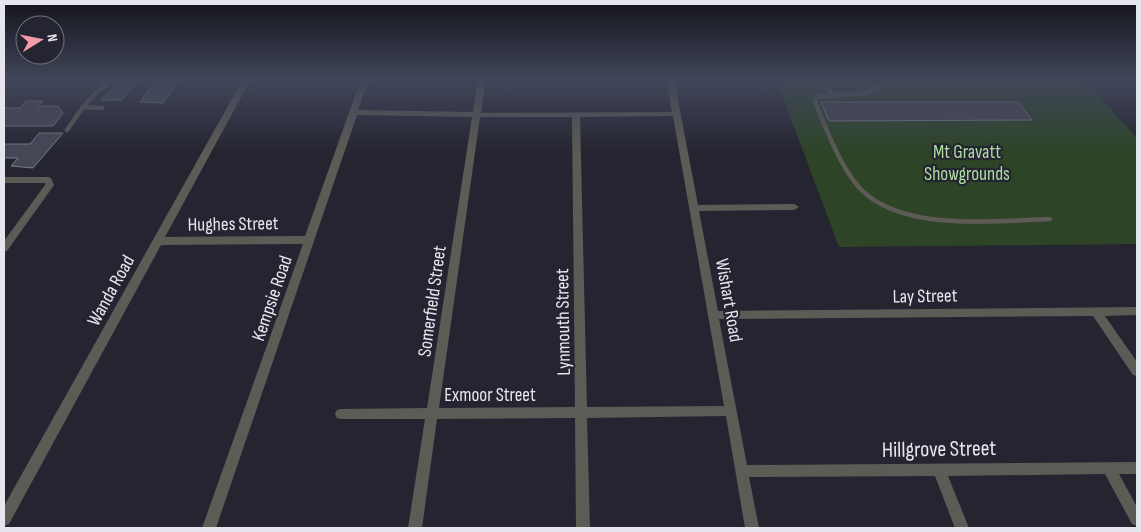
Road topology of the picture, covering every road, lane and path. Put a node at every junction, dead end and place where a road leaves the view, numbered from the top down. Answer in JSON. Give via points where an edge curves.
{"nodes":[{"id":1,"x":86,"y":104,"type":"edge"},
{"id":2,"x":233,"y":104,"type":"edge"},
{"id":3,"x":356,"y":104,"type":"edge"},
{"id":4,"x":478,"y":104,"type":"edge"},
{"id":5,"x":674,"y":104,"type":"edge"},
{"id":6,"x":817,"y":104,"type":"edge"},
{"id":7,"x":83,"y":107,"type":"junction"},
{"id":8,"x":102,"y":108,"type":"dead end"},
{"id":9,"x":353,"y":112,"type":"junction"},
{"id":10,"x":676,"y":114,"type":"junction"},
{"id":11,"x":476,"y":115,"type":"junction"},
{"id":12,"x":576,"y":115,"type":"junction"},
{"id":13,"x":67,"y":130,"type":"dead end"},
{"id":14,"x":4,"y":180,"type":"edge"},
{"id":15,"x":794,"y":207,"type":"dead end"},
{"id":16,"x":694,"y":208,"type":"junction"},
{"id":17,"x":1050,"y":219,"type":"dead end"},
{"id":18,"x":309,"y":240,"type":"junction"},
{"id":19,"x":157,"y":241,"type":"junction"},
{"id":20,"x":4,"y":248,"type":"edge"},
{"id":21,"x":1096,"y":311,"type":"junction"},
{"id":22,"x":1137,"y":311,"type":"edge"},
{"id":23,"x":713,"y":315,"type":"junction"},
{"id":24,"x":1137,"y":371,"type":"edge"},
{"id":25,"x":730,"y":411,"type":"junction"},
{"id":26,"x":581,"y":412,"type":"junction"},
{"id":27,"x":432,"y":413,"type":"junction"},
{"id":28,"x":341,"y":414,"type":"dead end"},
{"id":29,"x":1108,"y":468,"type":"junction"},
{"id":30,"x":1137,"y":468,"type":"edge"},
{"id":31,"x":939,"y":469,"type":"junction"},
{"id":32,"x":742,"y":471,"type":"junction"},
{"id":33,"x":4,"y":519,"type":"edge"},
{"id":34,"x":1137,"y":519,"type":"edge"},
{"id":35,"x":209,"y":528,"type":"edge"},
{"id":36,"x":415,"y":528,"type":"edge"},
{"id":37,"x":583,"y":528,"type":"edge"},
{"id":38,"x":752,"y":528,"type":"edge"},
{"id":39,"x":962,"y":528,"type":"edge"}],
"edges":[{"from":1,"to":7,"type":"lane"},
{"from":2,"to":19,"type":"street","name":"Wanda Road"},
{"from":3,"to":9,"type":"street","name":"Kempsie Road"},
{"from":4,"to":11,"type":"street","name":"Somerfield Street"},
{"from":5,"to":10,"type":"street","name":"Wishart Road"},
{"from":6,"to":17,"type":"lane","via":[[854,179],[866,195],[883,205],[934,218]]},
{"from":7,"to":8,"type":"lane"},
{"from":7,"to":13,"type":"lane"},
{"from":9,"to":11,"type":"street"},
{"from":9,"to":18,"type":"street","name":"Kempsie Road"},
{"from":10,"to":12,"type":"street"},
{"from":10,"to":16,"type":"street","name":"Wishart Road"},
{"from":11,"to":12,"type":"street"},
{"from":11,"to":27,"type":"street","name":"Somerfield Street"},
{"from":12,"to":26,"type":"street","name":"Lynmouth Street"},
{"from":14,"to":20,"type":"street","via":[[48,180],[50,185]]},
{"from":15,"to":16,"type":"street"},
{"from":16,"to":23,"type":"street","name":"Wishart Road"},
{"from":18,"to":19,"type":"street","name":"Hughes Street"},
{"from":18,"to":35,"type":"street","name":"Kempsie Road"},
{"from":19,"to":33,"type":"street","name":"Wanda Road"},
{"from":21,"to":22,"type":"street","name":"Lay Street"},
{"from":21,"to":23,"type":"street","name":"Lay Street"},
{"from":21,"to":24,"type":"street"},
{"from":23,"to":25,"type":"street","name":"Wishart Road"},
{"from":25,"to":26,"type":"street","name":"Exmoor Street"},
{"from":25,"to":32,"type":"street","name":"Wishart Road"},
{"from":26,"to":27,"type":"street","name":"Exmoor Street"},
{"from":26,"to":37,"type":"street","name":"Lynmouth Street"},
{"from":27,"to":28,"type":"street","name":"Exmoor Street"},
{"from":27,"to":36,"type":"street","name":"Somerfield Street"},
{"from":29,"to":30,"type":"street","name":"Hillgrove Street"},
{"from":29,"to":31,"type":"street","name":"Hillgrove Street"},
{"from":29,"to":34,"type":"street"},
{"from":31,"to":32,"type":"street","name":"Hillgrove Street"},
{"from":31,"to":39,"type":"street"},
{"from":32,"to":38,"type":"street","name":"Wishart Road"}]}
